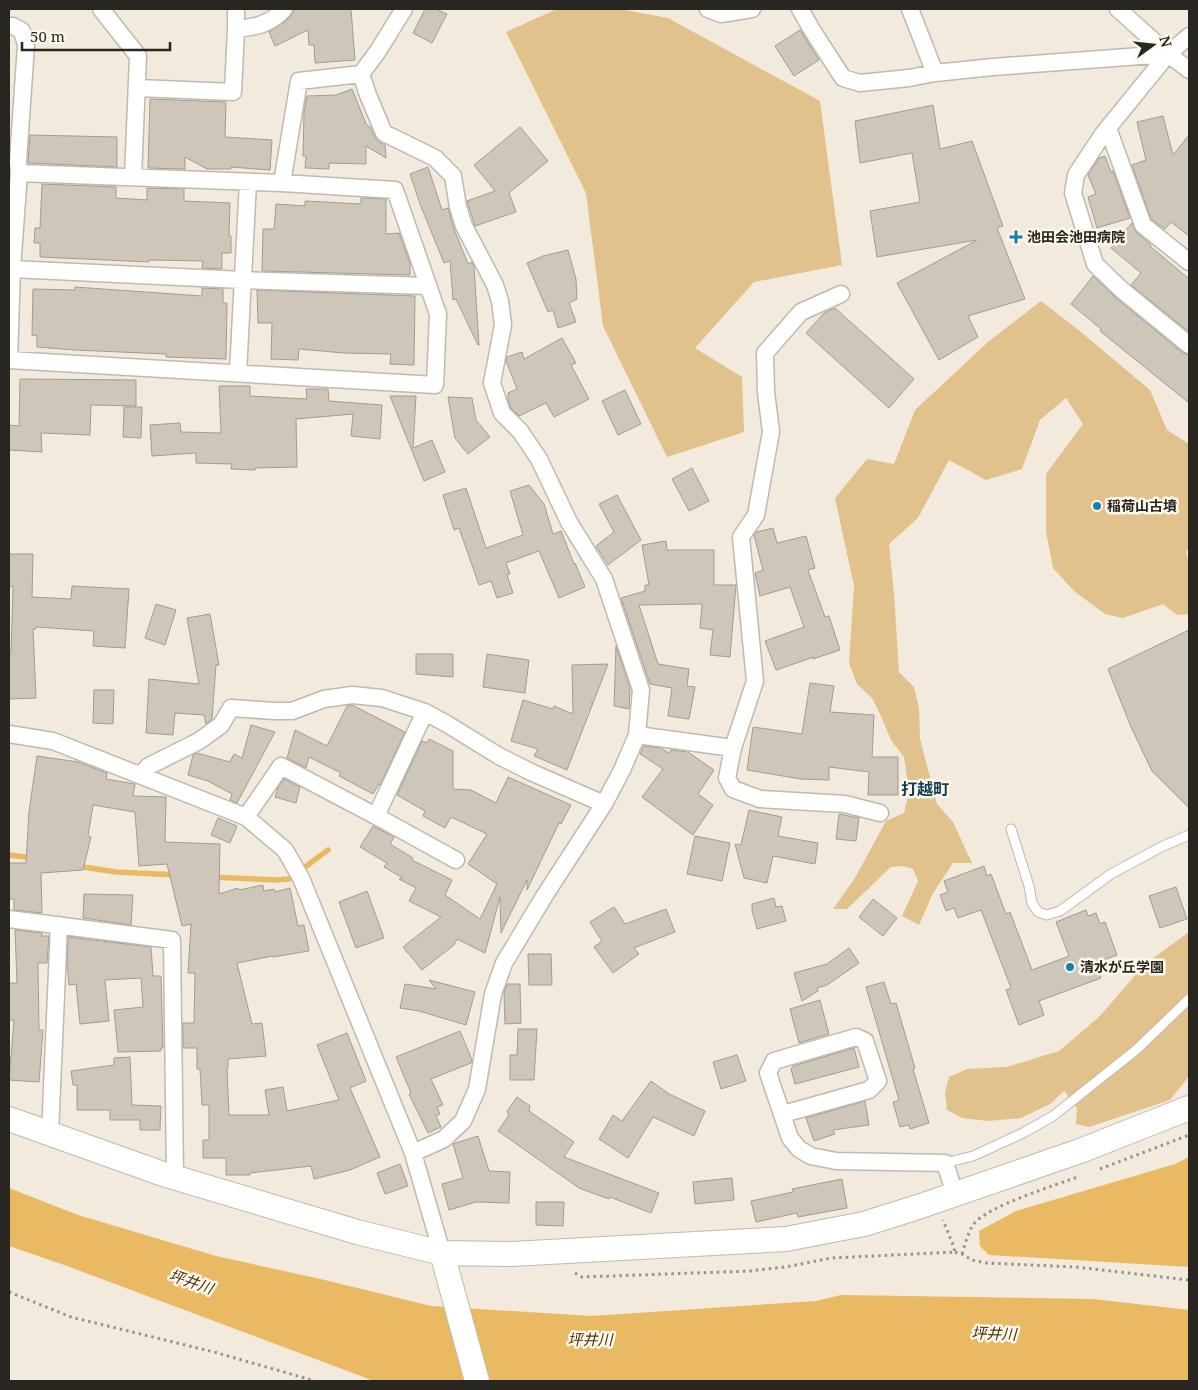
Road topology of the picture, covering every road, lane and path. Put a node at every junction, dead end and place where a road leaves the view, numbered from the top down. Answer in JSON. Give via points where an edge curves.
{"nodes":[{"id":1,"x":101,"y":9,"type":"edge"},
{"id":2,"x":236,"y":9,"type":"edge"},
{"id":3,"x":284,"y":9,"type":"edge"},
{"id":4,"x":404,"y":9,"type":"edge"},
{"id":5,"x":708,"y":9,"type":"edge"},
{"id":6,"x":752,"y":9,"type":"edge"},
{"id":7,"x":800,"y":9,"type":"edge"},
{"id":8,"x":910,"y":9,"type":"edge"},
{"id":9,"x":1118,"y":9,"type":"edge"},
{"id":10,"x":9,"y":26,"type":"edge"},
{"id":11,"x":236,"y":30,"type":"junction"},
{"id":12,"x":1189,"y":36,"type":"edge"},
{"id":13,"x":1168,"y":54,"type":"junction"},
{"id":14,"x":1189,"y":70,"type":"edge"},
{"id":15,"x":935,"y":73,"type":"junction"},
{"id":16,"x":361,"y":74,"type":"junction"},
{"id":17,"x":138,"y":88,"type":"junction"},
{"id":18,"x":1108,"y":128,"type":"junction"},
{"id":19,"x":15,"y":165,"type":"edge"},
{"id":20,"x":133,"y":177,"type":"junction"},
{"id":21,"x":248,"y":182,"type":"junction"},
{"id":22,"x":282,"y":183,"type":"junction"},
{"id":23,"x":1189,"y":262,"type":"edge"},
{"id":24,"x":12,"y":269,"type":"junction"},
{"id":25,"x":242,"y":280,"type":"junction"},
{"id":26,"x":428,"y":286,"type":"junction"},
{"id":27,"x":841,"y":294,"type":"dead end"},
{"id":28,"x":1189,"y":344,"type":"edge"},
{"id":29,"x":9,"y":360,"type":"edge"},
{"id":30,"x":9,"y":366,"type":"edge"},
{"id":31,"x":238,"y":373,"type":"junction"},
{"id":32,"x":425,"y":712,"type":"junction"},
{"id":33,"x":9,"y":734,"type":"edge"},
{"id":34,"x":637,"y":735,"type":"junction"},
{"id":35,"x":733,"y":748,"type":"junction"},
{"id":36,"x":140,"y":775,"type":"junction"},
{"id":37,"x":604,"y":804,"type":"junction"},
{"id":38,"x":880,"y":814,"type":"dead end"},
{"id":39,"x":376,"y":816,"type":"junction"},
{"id":40,"x":246,"y":817,"type":"junction"},
{"id":41,"x":1011,"y":829,"type":"dead end"},
{"id":42,"x":1189,"y":835,"type":"edge"},
{"id":43,"x":456,"y":860,"type":"dead end"},
{"id":44,"x":9,"y":919,"type":"edge"},
{"id":45,"x":59,"y":924,"type":"junction"},
{"id":46,"x":1189,"y":999,"type":"edge"},
{"id":47,"x":1189,"y":1108,"type":"edge"},
{"id":48,"x":783,"y":1114,"type":"junction"},
{"id":49,"x":9,"y":1119,"type":"edge"},
{"id":50,"x":50,"y":1134,"type":"junction"},
{"id":51,"x":1189,"y":1135,"type":"edge"},
{"id":52,"x":413,"y":1152,"type":"junction"},
{"id":53,"x":945,"y":1163,"type":"junction"},
{"id":54,"x":1098,"y":1169,"type":"dead end"},
{"id":55,"x":1089,"y":1173,"type":"dead end"},
{"id":56,"x":175,"y":1177,"type":"junction"},
{"id":57,"x":955,"y":1194,"type":"junction"},
{"id":58,"x":955,"y":1252,"type":"dead end"},
{"id":59,"x":442,"y":1253,"type":"junction"},
{"id":60,"x":962,"y":1254,"type":"junction"},
{"id":61,"x":1189,"y":1280,"type":"edge"},
{"id":62,"x":9,"y":1292,"type":"edge"},
{"id":63,"x":316,"y":1381,"type":"edge"},
{"id":64,"x":477,"y":1381,"type":"edge"}],
"edges":[{"from":1,"to":17,"type":"street","via":[[138,56]]},
{"from":2,"to":11,"type":"street"},
{"from":3,"to":11,"type":"street","via":[[271,21]]},
{"from":4,"to":16,"type":"street"},
{"from":5,"to":6,"type":"street","via":[[721,14]]},
{"from":7,"to":15,"type":"street","via":[[843,78],[860,83]]},
{"from":8,"to":15,"type":"street"},
{"from":9,"to":13,"type":"street"},
{"from":10,"to":19,"type":"street","via":[[22,31],[26,45]]},
{"from":11,"to":17,"type":"street","via":[[233,92]]},
{"from":12,"to":13,"type":"street"},
{"from":13,"to":14,"type":"street"},
{"from":13,"to":15,"type":"street"},
{"from":13,"to":18,"type":"street"},
{"from":16,"to":22,"type":"street","via":[[300,81]]},
{"from":16,"to":34,"type":"street","via":[[384,133],[435,158],[453,176],[464,226],[495,284],[500,301],[503,325],[492,383],[502,413],[520,431],[539,459],[569,522],[604,579],[641,690]]},
{"from":17,"to":20,"type":"street"},
{"from":18,"to":23,"type":"street","via":[[1143,225]]},
{"from":18,"to":28,"type":"street","via":[[1076,175],[1074,193],[1095,264]]},
{"from":19,"to":20,"type":"street"},
{"from":19,"to":24,"type":"street"},
{"from":20,"to":21,"type":"street"},
{"from":21,"to":22,"type":"street"},
{"from":21,"to":25,"type":"street"},
{"from":22,"to":26,"type":"street","via":[[395,190]]},
{"from":24,"to":25,"type":"street"},
{"from":24,"to":29,"type":"street"},
{"from":25,"to":26,"type":"street"},
{"from":25,"to":31,"type":"street"},
{"from":26,"to":31,"type":"street","via":[[438,314],[436,385]]},
{"from":27,"to":35,"type":"street","via":[[800,312],[765,353],[771,432],[756,515],[741,537],[755,681]]},
{"from":29,"to":30,"type":"street"},
{"from":29,"to":31,"type":"street"},
{"from":32,"to":36,"type":"street","via":[[382,698],[352,695],[324,699],[292,710],[231,708],[214,730],[149,766]]},
{"from":32,"to":37,"type":"street","via":[[499,756]]},
{"from":32,"to":39,"type":"street"},
{"from":33,"to":36,"type":"street","via":[[53,741]]},
{"from":34,"to":35,"type":"street"},
{"from":34,"to":37,"type":"street"},
{"from":35,"to":38,"type":"street","via":[[727,778],[733,789],[760,798],[845,804]]},
{"from":36,"to":40,"type":"street"},
{"from":37,"to":52,"type":"street","via":[[504,963],[493,994],[477,1089],[463,1121],[444,1139]]},
{"from":39,"to":40,"type":"street","via":[[281,766]]},
{"from":39,"to":43,"type":"street"},
{"from":40,"to":52,"type":"street","via":[[285,850],[301,878]]},
{"from":41,"to":42,"type":"lane","via":[[1032,903],[1038,912],[1047,915],[1060,911],[1111,874]]},
{"from":44,"to":45,"type":"street"},
{"from":45,"to":50,"type":"street"},
{"from":45,"to":56,"type":"street","via":[[172,940]]},
{"from":46,"to":53,"type":"lane","via":[[1136,1050],[1053,1116],[1023,1134],[973,1156]]},
{"from":47,"to":57,"type":"street"},
{"from":48,"to":48,"type":"street","via":[[768,1073],[774,1061],[856,1037],[866,1041],[878,1081],[869,1090]]},
{"from":48,"to":53,"type":"street","via":[[790,1138],[811,1156],[836,1161]]},
{"from":49,"to":50,"type":"street"},
{"from":50,"to":56,"type":"street"},
{"from":51,"to":54,"type":"path"},
{"from":52,"to":59,"type":"street"},
{"from":53,"to":57,"type":"street"},
{"from":55,"to":60,"type":"path","via":[[1005,1204],[980,1217],[973,1225]]},
{"from":56,"to":59,"type":"street","via":[[357,1232]]},
{"from":57,"to":59,"type":"street","via":[[864,1224],[786,1240],[512,1254]]},
{"from":58,"to":60,"type":"path"},
{"from":59,"to":64,"type":"street"},
{"from":60,"to":61,"type":"path","via":[[986,1263],[1076,1267]]},
{"from":62,"to":63,"type":"path","via":[[71,1317]]}]}
